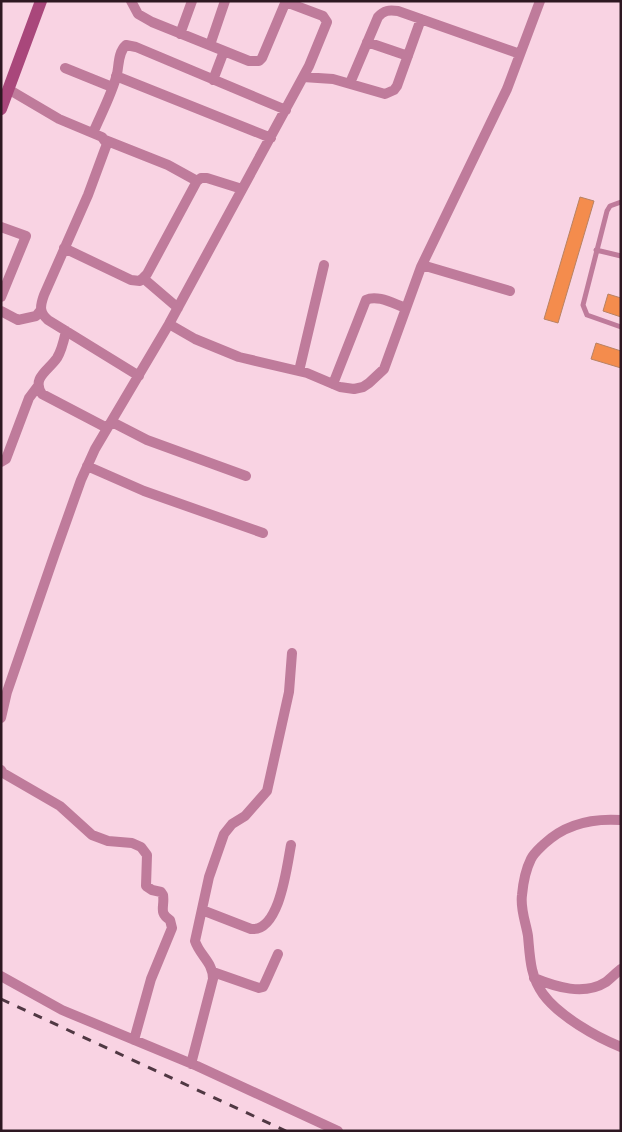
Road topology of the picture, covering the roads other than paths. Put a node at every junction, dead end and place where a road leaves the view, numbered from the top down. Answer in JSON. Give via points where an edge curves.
{"nodes":[{"id":1,"x":41,"y":1,"type":"edge"},
{"id":2,"x":131,"y":1,"type":"edge"},
{"id":3,"x":192,"y":1,"type":"edge"},
{"id":4,"x":225,"y":1,"type":"edge"},
{"id":5,"x":540,"y":1,"type":"edge"},
{"id":6,"x":286,"y":2,"type":"edge"},
{"id":7,"x":421,"y":19,"type":"junction"},
{"id":8,"x":180,"y":34,"type":"junction"},
{"id":9,"x":368,"y":42,"type":"junction"},
{"id":10,"x":210,"y":45,"type":"junction"},
{"id":11,"x":224,"y":52,"type":"junction"},
{"id":12,"x":520,"y":54,"type":"junction"},
{"id":13,"x":408,"y":56,"type":"junction"},
{"id":14,"x":65,"y":68,"type":"dead end"},
{"id":15,"x":116,"y":76,"type":"junction"},
{"id":16,"x":303,"y":78,"type":"junction"},
{"id":17,"x":213,"y":80,"type":"junction"},
{"id":18,"x":350,"y":83,"type":"junction"},
{"id":19,"x":112,"y":87,"type":"junction"},
{"id":20,"x":4,"y":98,"type":"edge"},
{"id":21,"x":286,"y":110,"type":"junction"},
{"id":22,"x":93,"y":132,"type":"junction"},
{"id":23,"x":271,"y":138,"type":"junction"},
{"id":24,"x":105,"y":140,"type":"junction"},
{"id":25,"x":197,"y":181,"type":"junction"},
{"id":26,"x":242,"y":189,"type":"junction"},
{"id":27,"x":621,"y":202,"type":"edge"},
{"id":28,"x":1,"y":226,"type":"edge"},
{"id":29,"x":64,"y":248,"type":"junction"},
{"id":30,"x":596,"y":250,"type":"junction"},
{"id":31,"x":621,"y":256,"type":"edge"},
{"id":32,"x":324,"y":264,"type":"dead end"},
{"id":33,"x":422,"y":265,"type":"junction"},
{"id":34,"x":6,"y":272,"type":"edge"},
{"id":35,"x":143,"y":278,"type":"junction"},
{"id":36,"x":510,"y":291,"type":"dead end"},
{"id":37,"x":1,"y":297,"type":"edge"},
{"id":38,"x":178,"y":308,"type":"junction"},
{"id":39,"x":406,"y":308,"type":"junction"},
{"id":40,"x":41,"y":310,"type":"junction"},
{"id":41,"x":1,"y":311,"type":"edge"},
{"id":42,"x":169,"y":324,"type":"junction"},
{"id":43,"x":621,"y":327,"type":"edge"},
{"id":44,"x":66,"y":332,"type":"junction"},
{"id":45,"x":299,"y":371,"type":"junction"},
{"id":46,"x":138,"y":376,"type":"junction"},
{"id":47,"x":333,"y":384,"type":"junction"},
{"id":48,"x":38,"y":386,"type":"junction"},
{"id":49,"x":110,"y":425,"type":"junction"},
{"id":50,"x":1,"y":462,"type":"edge"},
{"id":51,"x":88,"y":466,"type":"junction"},
{"id":52,"x":246,"y":476,"type":"dead end"},
{"id":53,"x":264,"y":533,"type":"dead end"},
{"id":54,"x":292,"y":653,"type":"dead end"},
{"id":55,"x":1,"y":718,"type":"edge"},
{"id":56,"x":1,"y":770,"type":"edge"},
{"id":57,"x":621,"y":820,"type":"edge"},
{"id":58,"x":291,"y":845,"type":"dead end"},
{"id":59,"x":202,"y":910,"type":"junction"},
{"id":60,"x":278,"y":954,"type":"dead end"},
{"id":61,"x":621,"y":969,"type":"edge"},
{"id":62,"x":213,"y":972,"type":"junction"},
{"id":63,"x":1,"y":976,"type":"edge"},
{"id":64,"x":534,"y":978,"type":"junction"},
{"id":65,"x":134,"y":1040,"type":"junction"},
{"id":66,"x":621,"y":1048,"type":"edge"},
{"id":67,"x":192,"y":1064,"type":"junction"},
{"id":68,"x":338,"y":1131,"type":"edge"}],
"edges":[{"from":1,"to":20,"type":"street"},
{"from":2,"to":8,"type":"street","via":[[138,14]]},
{"from":3,"to":8,"type":"street"},
{"from":4,"to":10,"type":"street"},
{"from":5,"to":12,"type":"street"},
{"from":6,"to":11,"type":"street","via":[[259,60],[249,61]]},
{"from":6,"to":16,"type":"street","via":[[326,18],[325,29]]},
{"from":7,"to":9,"type":"street","via":[[398,11],[381,12]]},
{"from":7,"to":12,"type":"street"},
{"from":7,"to":13,"type":"street"},
{"from":8,"to":10,"type":"street"},
{"from":9,"to":13,"type":"street"},
{"from":9,"to":18,"type":"street"},
{"from":10,"to":11,"type":"street"},
{"from":11,"to":17,"type":"street"},
{"from":12,"to":33,"type":"street","via":[[507,89]]},
{"from":13,"to":18,"type":"street","via":[[397,86],[388,93]]},
{"from":14,"to":19,"type":"street"},
{"from":15,"to":17,"type":"street","via":[[123,48],[130,45]]},
{"from":15,"to":19,"type":"street"},
{"from":15,"to":23,"type":"street"},
{"from":16,"to":18,"type":"street","via":[[328,78]]},
{"from":16,"to":21,"type":"street"},
{"from":17,"to":21,"type":"street"},
{"from":19,"to":22,"type":"street"},
{"from":20,"to":22,"type":"street"},
{"from":21,"to":23,"type":"street"},
{"from":22,"to":24,"type":"street"},
{"from":23,"to":26,"type":"street"},
{"from":24,"to":25,"type":"street","via":[[168,165]]},
{"from":24,"to":29,"type":"street","via":[[105,149]]},
{"from":25,"to":26,"type":"street","via":[[206,178]]},
{"from":25,"to":35,"type":"street"},
{"from":26,"to":38,"type":"street"},
{"from":27,"to":30,"type":"lane","via":[[610,206],[607,211]]},
{"from":28,"to":34,"type":"street","via":[[26,236]]},
{"from":29,"to":35,"type":"street","via":[[131,280]]},
{"from":29,"to":40,"type":"street"},
{"from":30,"to":31,"type":"lane"},
{"from":30,"to":43,"type":"lane","via":[[584,310],[595,319]]},
{"from":32,"to":45,"type":"street"},
{"from":33,"to":36,"type":"street"},
{"from":33,"to":39,"type":"street"},
{"from":34,"to":37,"type":"street"},
{"from":35,"to":38,"type":"street"},
{"from":38,"to":42,"type":"street"},
{"from":39,"to":47,"type":"street","via":[[380,374],[363,387],[354,389]]},
{"from":39,"to":47,"type":"street","via":[[381,299],[366,300]]},
{"from":40,"to":41,"type":"street","via":[[36,316],[18,320]]},
{"from":40,"to":44,"type":"street","via":[[42,315]]},
{"from":42,"to":45,"type":"street","via":[[239,357]]},
{"from":42,"to":46,"type":"street"},
{"from":44,"to":46,"type":"street"},
{"from":44,"to":48,"type":"street","via":[[60,352],[43,372]]},
{"from":45,"to":47,"type":"street"},
{"from":46,"to":49,"type":"street"},
{"from":48,"to":49,"type":"street","via":[[42,394]]},
{"from":48,"to":50,"type":"street","via":[[29,398],[6,459]]},
{"from":49,"to":51,"type":"street"},
{"from":49,"to":52,"type":"street"},
{"from":51,"to":53,"type":"street","via":[[144,491]]},
{"from":51,"to":55,"type":"street","via":[[7,692]]},
{"from":54,"to":59,"type":"street","via":[[289,692],[267,791],[224,834]]},
{"from":56,"to":65,"type":"street","via":[[60,806],[92,835],[108,841],[132,843],[147,855],[146,886],[163,894],[162,911],[172,928],[150,979]]},
{"from":57,"to":64,"type":"street","via":[[595,820],[568,828],[534,854],[522,907]]},
{"from":58,"to":59,"type":"street","via":[[274,912],[266,924],[252,929]]},
{"from":59,"to":62,"type":"street","via":[[195,941]]},
{"from":60,"to":62,"type":"street","via":[[263,987]]},
{"from":61,"to":64,"type":"street","via":[[606,982],[586,989],[562,988]]},
{"from":62,"to":67,"type":"street"},
{"from":63,"to":65,"type":"street","via":[[62,1010]]},
{"from":64,"to":66,"type":"street","via":[[544,995],[563,1012]]},
{"from":65,"to":67,"type":"street"},
{"from":67,"to":68,"type":"street"}]}
